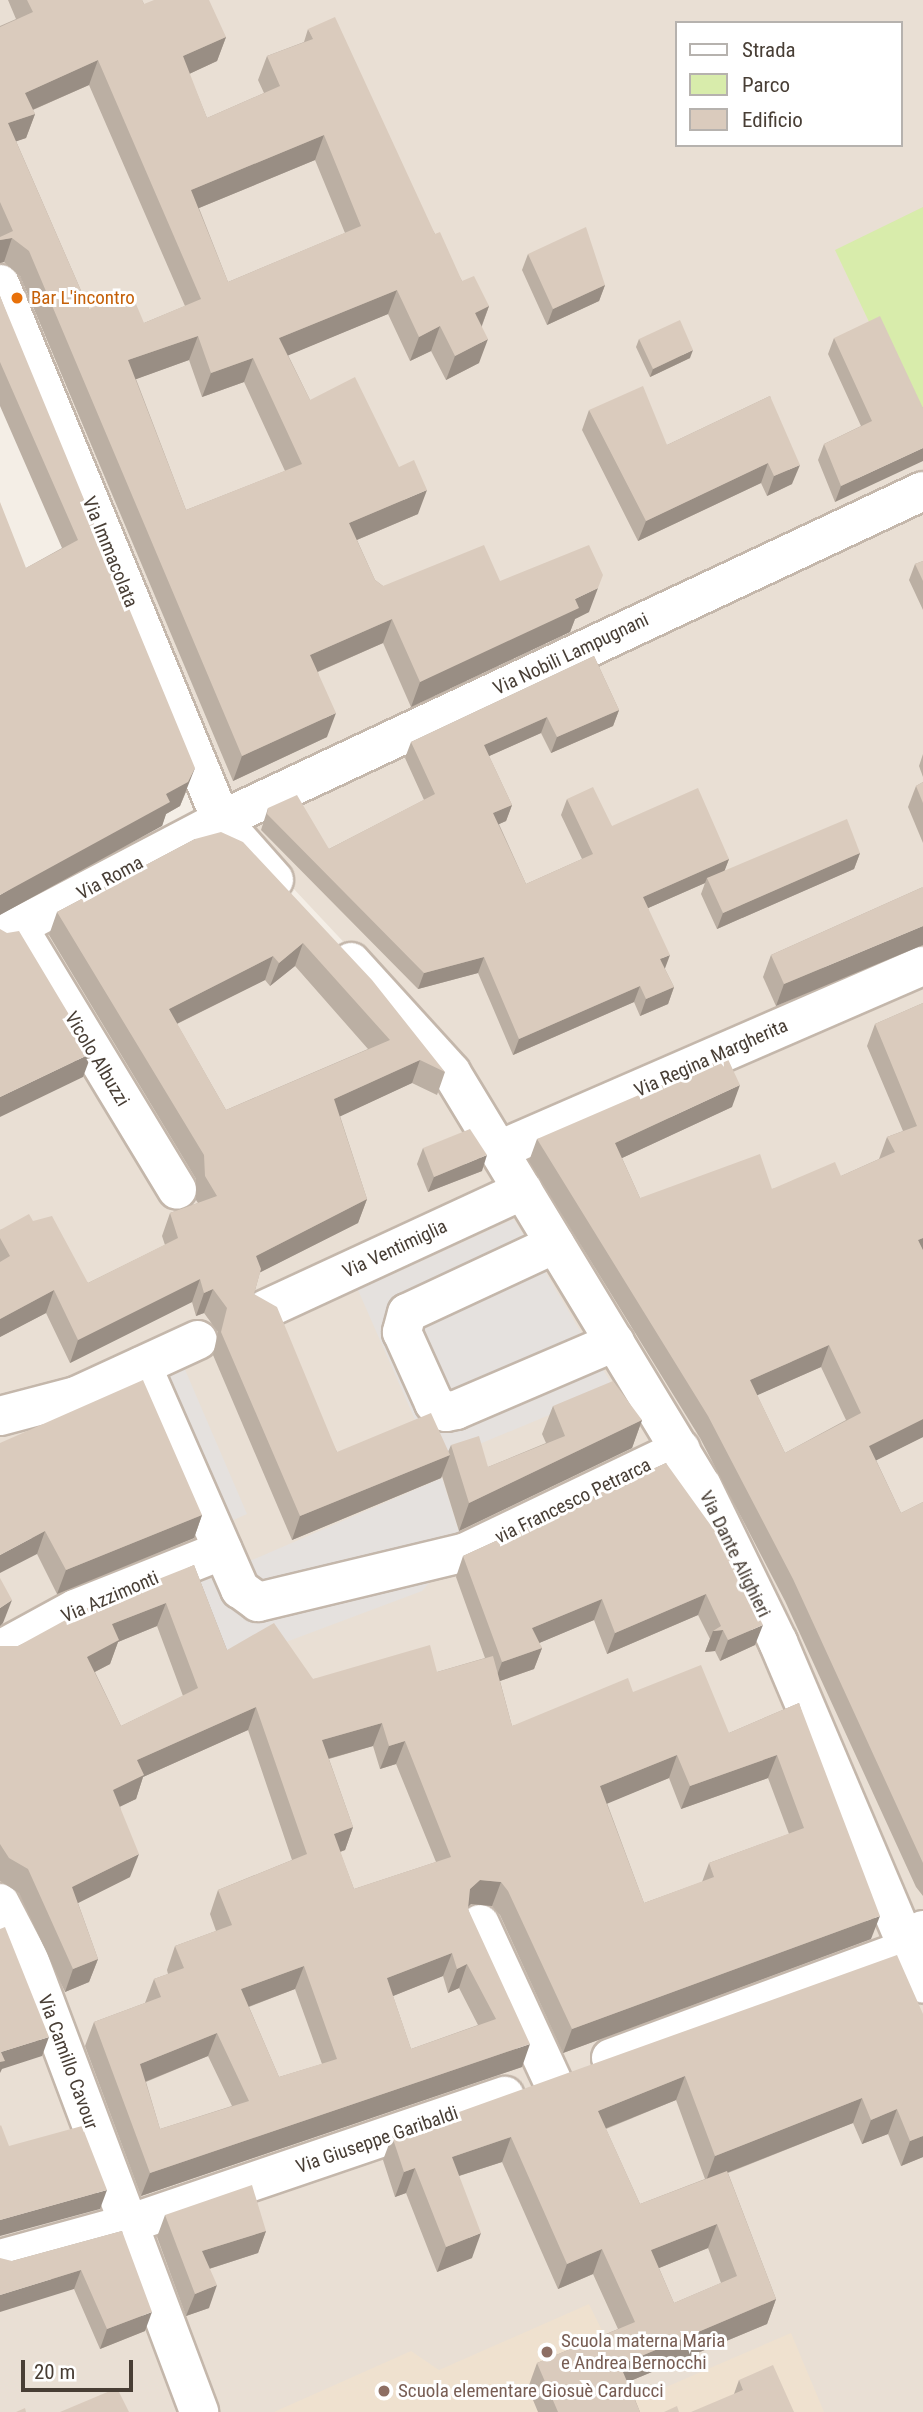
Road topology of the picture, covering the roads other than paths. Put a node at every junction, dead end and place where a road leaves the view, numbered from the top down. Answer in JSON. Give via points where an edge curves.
{"nodes":[{"id":1,"x":0,"y":284,"type":"edge"},
{"id":2,"x":923,"y":491,"type":"edge"},
{"id":3,"x":220,"y":820,"type":"junction"},
{"id":4,"x":311,"y":922,"type":"joint"},
{"id":5,"x":9,"y":931,"type":"edge"},
{"id":6,"x":923,"y":966,"type":"edge"},
{"id":7,"x":499,"y":1150,"type":"junction"},
{"id":8,"x":523,"y":1190,"type":"junction"},
{"id":9,"x":177,"y":1191,"type":"dead end"},
{"id":10,"x":555,"y":1244,"type":"junction"},
{"id":11,"x":266,"y":1309,"type":"edge"},
{"id":12,"x":198,"y":1340,"type":"dead end"},
{"id":13,"x":615,"y":1342,"type":"junction"},
{"id":14,"x":142,"y":1366,"type":"junction"},
{"id":15,"x":0,"y":1416,"type":"edge"},
{"id":16,"x":681,"y":1449,"type":"junction"},
{"id":17,"x":223,"y":1550,"type":"junction"},
{"id":18,"x":0,"y":1650,"type":"edge"},
{"id":19,"x":0,"y":1903,"type":"edge"},
{"id":20,"x":480,"y":1924,"type":"dead end"},
{"id":21,"x":918,"y":1954,"type":"edge"},
{"id":22,"x":552,"y":2080,"type":"junction"},
{"id":23,"x":128,"y":2224,"type":"junction"},
{"id":24,"x":0,"y":2259,"type":"edge"},
{"id":25,"x":199,"y":2412,"type":"edge"}],
"edges":[{"from":1,"to":3,"type":"street","name":"Via Immacolata"},
{"from":2,"to":3,"type":"street","name":"Via Nobili Lampugnani"},
{"from":3,"to":4,"type":"street","name":"Via Immacolata"},
{"from":3,"to":5,"type":"street","name":"Via Roma"},
{"from":4,"to":7,"type":"street","name":"Via Dante Alighieri","via":[[427,1038]]},
{"from":5,"to":9,"type":"street","name":"Vicolo Albuzzi"},
{"from":6,"to":7,"type":"street","name":"Via Regina Margherita"},
{"from":7,"to":8,"type":"street","name":"Via Dante Alighieri"},
{"from":8,"to":10,"type":"street","name":"Via Dante Alighieri"},
{"from":8,"to":11,"type":"street","name":"Via Ventimiglia"},
{"from":10,"to":13,"type":"street","name":"Via Dante Alighieri"},
{"from":10,"to":13,"type":"street","via":[[407,1312],[402,1332],[434,1403],[446,1412],[456,1410]]},
{"from":12,"to":14,"type":"street"},
{"from":13,"to":16,"type":"street","name":"Via Dante Alighieri"},
{"from":14,"to":15,"type":"street","via":[[76,1396]]},
{"from":14,"to":17,"type":"street","name":"via Francesco Petrarca"},
{"from":16,"to":17,"type":"street","name":"via Francesco Petrarca","via":[[466,1552],[258,1602],[240,1590]]},
{"from":16,"to":21,"type":"street","name":"Via Dante Alighieri","via":[[778,1642]]},
{"from":17,"to":18,"type":"street","name":"Via Azzimonti","via":[[75,1609]]},
{"from":19,"to":23,"type":"street","name":"Via Camillo Cavour","via":[[29,1959]]},
{"from":20,"to":22,"type":"street"},
{"from":21,"to":22,"type":"street","name":"Via Giuseppe Garibaldi"},
{"from":22,"to":23,"type":"street","name":"Via Giuseppe Garibaldi"},
{"from":23,"to":24,"type":"street","name":"Via Giuseppe Garibaldi"},
{"from":23,"to":25,"type":"street","name":"Via Camillo Cavour"}]}
